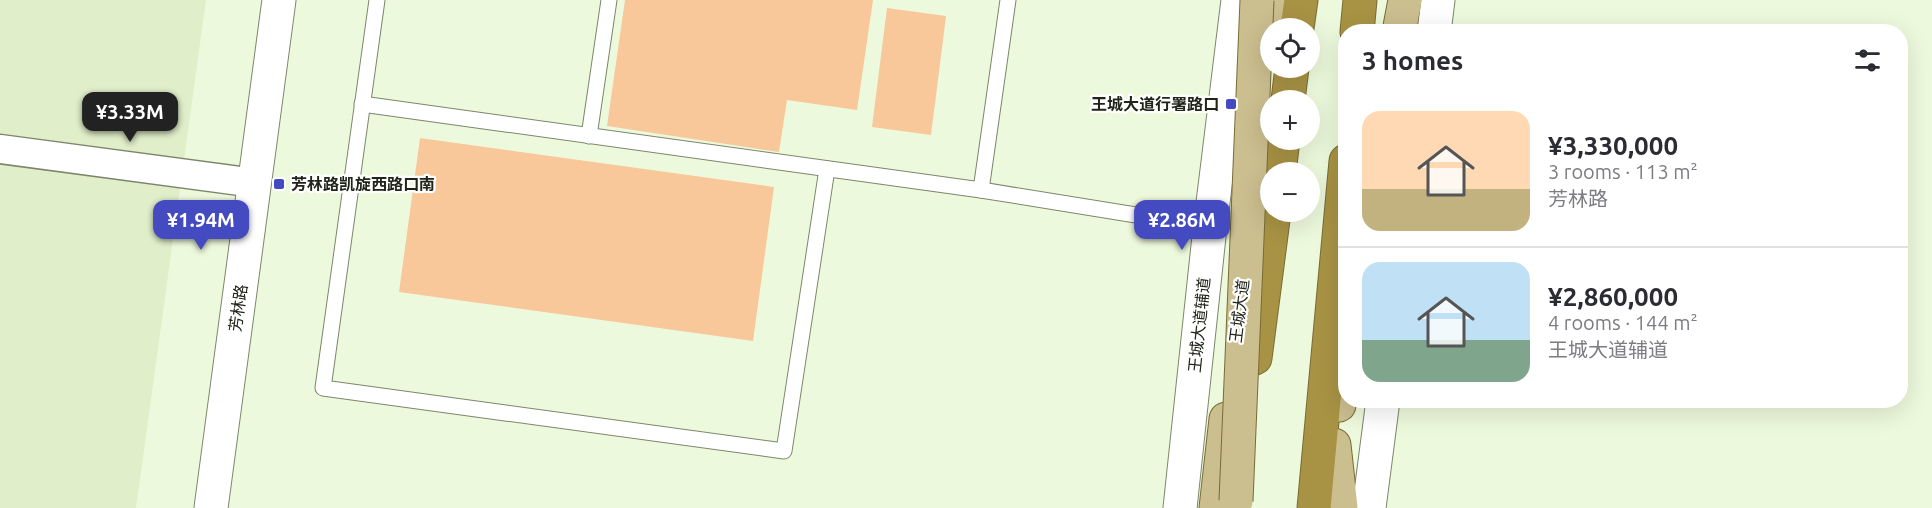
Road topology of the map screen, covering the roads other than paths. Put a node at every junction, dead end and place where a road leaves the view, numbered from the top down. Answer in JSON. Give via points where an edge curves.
{"nodes":[{"id":1,"x":260,"y":0,"type":"edge"},
{"id":2,"x":279,"y":0,"type":"edge"},
{"id":3,"x":377,"y":0,"type":"edge"},
{"id":4,"x":609,"y":0,"type":"edge"},
{"id":5,"x":1008,"y":0,"type":"edge"},
{"id":6,"x":1238,"y":0,"type":"edge"},
{"id":7,"x":1257,"y":0,"type":"edge"},
{"id":8,"x":1275,"y":0,"type":"edge"},
{"id":9,"x":1301,"y":0,"type":"edge"},
{"id":10,"x":1360,"y":0,"type":"edge"},
{"id":11,"x":1438,"y":0,"type":"edge"},
{"id":12,"x":1389,"y":17,"type":"edge"},
{"id":13,"x":1273,"y":18,"type":"edge"},
{"id":14,"x":1298,"y":18,"type":"edge"},
{"id":15,"x":1435,"y":24,"type":"edge"},
{"id":16,"x":1267,"y":78,"type":"edge"},
{"id":17,"x":362,"y":104,"type":"junction"},
{"id":18,"x":589,"y":136,"type":"junction"},
{"id":19,"x":0,"y":149,"type":"edge"},
{"id":20,"x":827,"y":169,"type":"junction"},
{"id":21,"x":245,"y":182,"type":"junction"},
{"id":22,"x":981,"y":190,"type":"junction"},
{"id":23,"x":1273,"y":222,"type":"edge"},
{"id":24,"x":1210,"y":227,"type":"junction"},
{"id":25,"x":1338,"y":248,"type":"edge"},
{"id":26,"x":1338,"y":377,"type":"edge"},
{"id":27,"x":1339,"y":408,"type":"edge"},
{"id":28,"x":1382,"y":408,"type":"edge"},
{"id":29,"x":1334,"y":445,"type":"junction"},
{"id":30,"x":1231,"y":506,"type":"edge"},
{"id":31,"x":193,"y":508,"type":"edge"},
{"id":32,"x":211,"y":508,"type":"edge"},
{"id":33,"x":1180,"y":508,"type":"edge"},
{"id":34,"x":1314,"y":508,"type":"edge"},
{"id":35,"x":1325,"y":508,"type":"edge"},
{"id":36,"x":1341,"y":508,"type":"edge"},
{"id":37,"x":1369,"y":508,"type":"edge"}],
"edges":[{"from":1,"to":21,"type":"street","name":"芳林路"},
{"from":2,"to":21,"type":"street","name":"芳林路"},
{"from":3,"to":17,"type":"lane"},
{"from":4,"to":18,"type":"lane"},
{"from":5,"to":22,"type":"lane"},
{"from":6,"to":24,"type":"street","name":"王城大道辅道"},
{"from":7,"to":30,"type":"main road","bridge":true},
{"from":8,"to":13,"type":"main road"},
{"from":9,"to":14,"type":"highway"},
{"from":10,"to":12,"type":"highway"},
{"from":11,"to":15,"type":"street"},
{"from":16,"to":30,"type":"main road","name":"王城大道"},
{"from":17,"to":18,"type":"lane"},
{"from":17,"to":20,"type":"lane","via":[[322,388],[784,451]]},
{"from":18,"to":20,"type":"lane"},
{"from":19,"to":21,"type":"street"},
{"from":20,"to":22,"type":"lane"},
{"from":21,"to":31,"type":"street","name":"芳林路"},
{"from":21,"to":32,"type":"street","name":"芳林路"},
{"from":22,"to":24,"type":"lane"},
{"from":23,"to":30,"type":"highway","name":"王城大道","bridge":true},
{"from":24,"to":33,"type":"street","name":"王城大道辅道"},
{"from":25,"to":34,"type":"highway"},
{"from":26,"to":34,"type":"main road"},
{"from":27,"to":29,"type":"main road"},
{"from":28,"to":37,"type":"street"},
{"from":29,"to":35,"type":"main road"},
{"from":29,"to":36,"type":"main road"}]}
